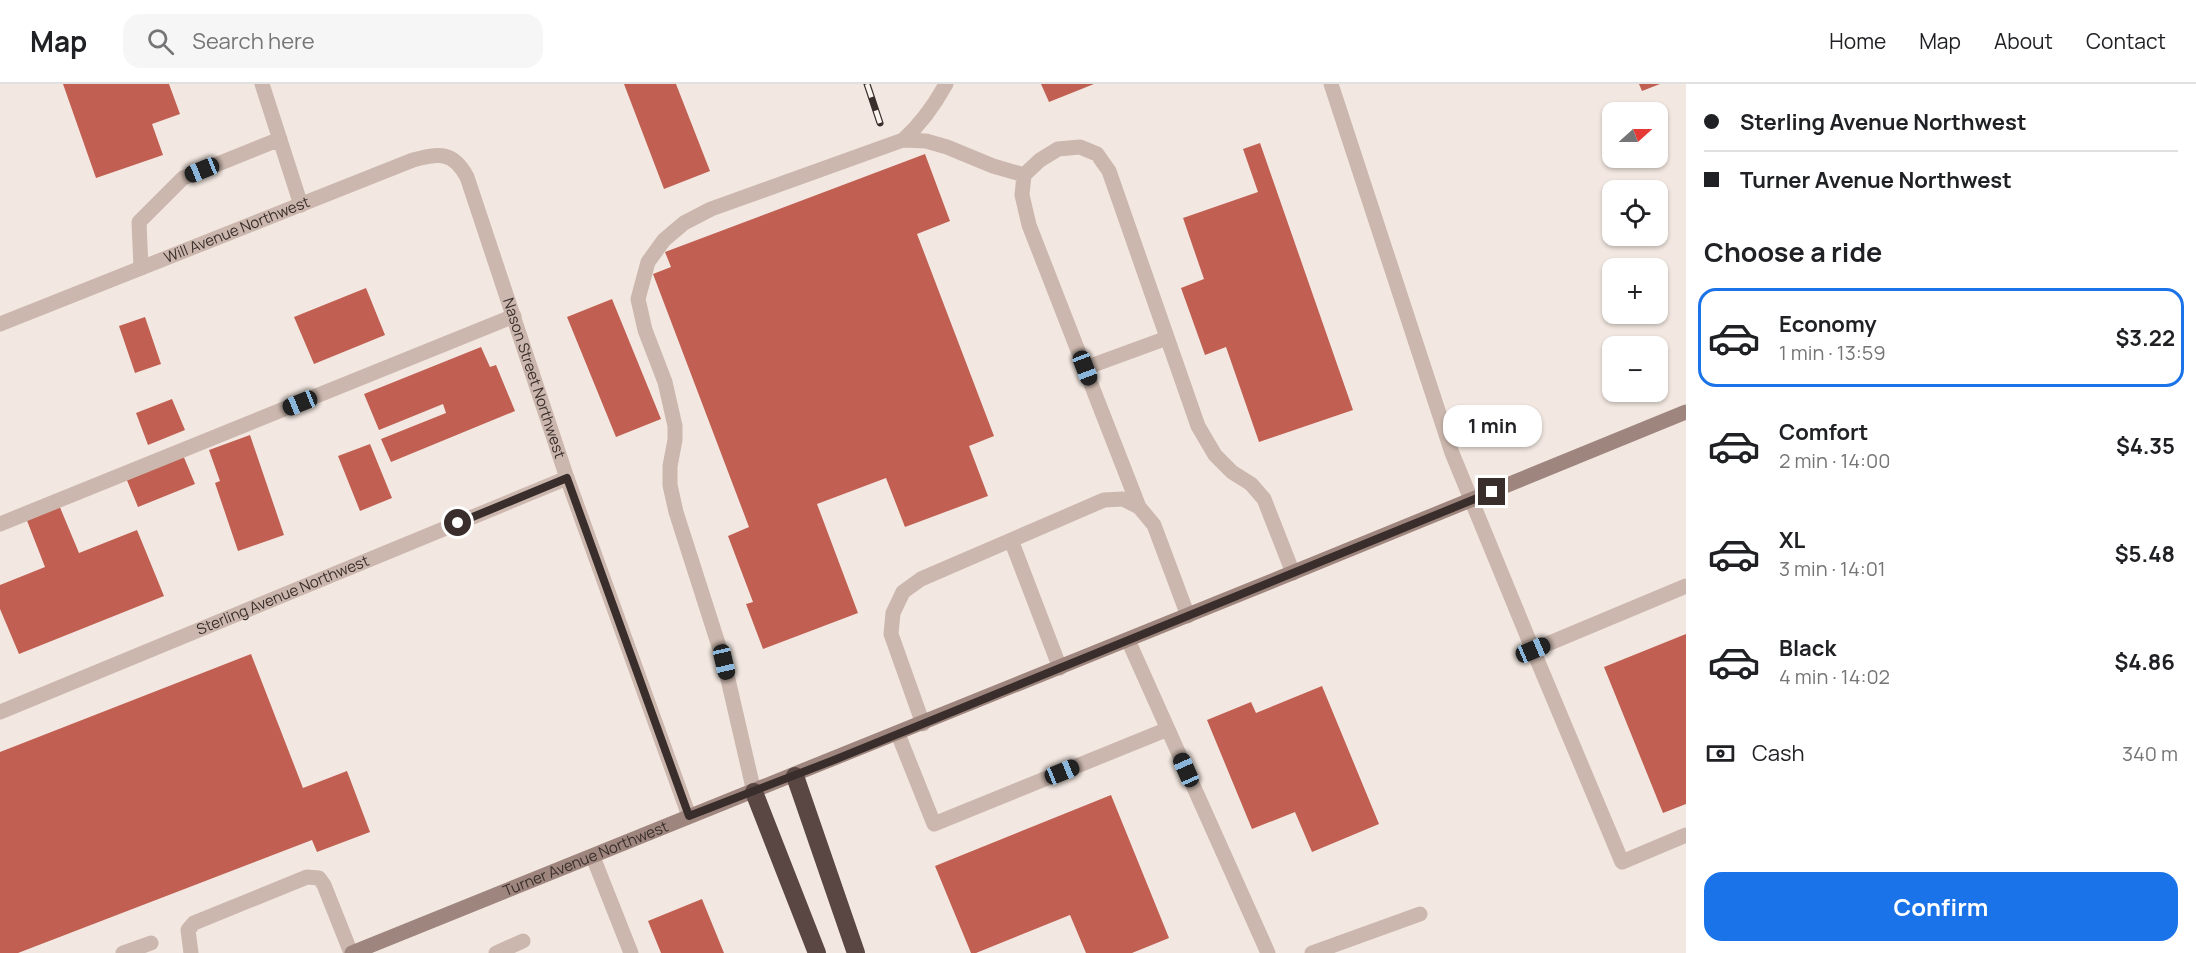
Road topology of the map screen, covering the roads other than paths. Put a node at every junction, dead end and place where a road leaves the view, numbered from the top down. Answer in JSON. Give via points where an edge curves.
{"nodes":[{"id":1,"x":262,"y":84,"type":"edge"},
{"id":2,"x":946,"y":84,"type":"edge"},
{"id":3,"x":1331,"y":84,"type":"edge"},
{"id":4,"x":280,"y":139,"type":"junction"},
{"id":5,"x":903,"y":140,"type":"junction"},
{"id":6,"x":1024,"y":176,"type":"junction"},
{"id":7,"x":467,"y":177,"type":"joint"},
{"id":8,"x":301,"y":205,"type":"junction"},
{"id":9,"x":141,"y":268,"type":"junction"},
{"id":10,"x":514,"y":316,"type":"junction"},
{"id":11,"x":0,"y":324,"type":"edge"},
{"id":12,"x":1167,"y":338,"type":"junction"},
{"id":13,"x":1085,"y":368,"type":"junction"},
{"id":14,"x":1686,"y":412,"type":"edge"},
{"id":15,"x":567,"y":478,"type":"junction"},
{"id":16,"x":1470,"y":500,"type":"junction"},
{"id":17,"x":1139,"y":507,"type":"junction"},
{"id":18,"x":0,"y":524,"type":"edge"},
{"id":19,"x":1011,"y":540,"type":"junction"},
{"id":20,"x":1293,"y":573,"type":"junction"},
{"id":21,"x":1686,"y":586,"type":"edge"},
{"id":22,"x":1188,"y":616,"type":"junction"},
{"id":23,"x":1128,"y":640,"type":"junction"},
{"id":24,"x":1533,"y":650,"type":"junction"},
{"id":25,"x":1060,"y":668,"type":"junction"},
{"id":26,"x":0,"y":712,"type":"edge"},
{"id":27,"x":923,"y":724,"type":"junction"},
{"id":28,"x":1168,"y":729,"type":"junction"},
{"id":29,"x":898,"y":734,"type":"junction"},
{"id":30,"x":795,"y":776,"type":"junction"},
{"id":31,"x":754,"y":792,"type":"junction"},
{"id":32,"x":689,"y":816,"type":"junction"},
{"id":33,"x":1686,"y":835,"type":"edge"},
{"id":34,"x":593,"y":857,"type":"junction"},
{"id":35,"x":1420,"y":914,"type":"dead end"},
{"id":36,"x":523,"y":941,"type":"dead end"},
{"id":37,"x":151,"y":943,"type":"dead end"},
{"id":38,"x":370,"y":950,"type":"edge"},
{"id":39,"x":123,"y":953,"type":"edge"},
{"id":40,"x":191,"y":953,"type":"edge"},
{"id":41,"x":351,"y":953,"type":"edge"},
{"id":42,"x":496,"y":953,"type":"edge"},
{"id":43,"x":631,"y":953,"type":"edge"},
{"id":44,"x":817,"y":953,"type":"edge"},
{"id":45,"x":856,"y":953,"type":"edge"},
{"id":46,"x":1268,"y":953,"type":"edge"},
{"id":47,"x":1312,"y":953,"type":"edge"}],
"edges":[{"from":1,"to":4,"type":"street"},
{"from":2,"to":5,"type":"street","via":[[922,123]]},
{"from":3,"to":16,"type":"street"},
{"from":4,"to":8,"type":"street"},
{"from":4,"to":9,"type":"street","via":[[183,178],[140,222]]},
{"from":5,"to":6,"type":"street","via":[[947,147]]},
{"from":5,"to":31,"type":"street","via":[[738,198],[684,223],[664,240],[648,262],[638,299],[675,426],[670,485],[676,512],[724,662]]},
{"from":6,"to":12,"type":"street","via":[[1058,149],[1080,147],[1097,154],[1110,171]]},
{"from":6,"to":13,"type":"street","via":[[1022,195],[1029,225]]},
{"from":7,"to":8,"type":"street","name":"Will Avenue Northwest","via":[[460,164],[447,156],[432,155]]},
{"from":7,"to":10,"type":"street","name":"Nason Street Northwest"},
{"from":8,"to":9,"type":"street","name":"Will Avenue Northwest"},
{"from":9,"to":11,"type":"street","name":"Will Avenue Northwest"},
{"from":10,"to":15,"type":"street","name":"Nason Street Northwest"},
{"from":10,"to":18,"type":"street"},
{"from":12,"to":13,"type":"street"},
{"from":12,"to":20,"type":"street","via":[[1198,426],[1215,455],[1263,499]]},
{"from":13,"to":17,"type":"street"},
{"from":14,"to":16,"type":"street","name":"Turner Avenue Northwest"},
{"from":15,"to":26,"type":"street","name":"Sterling Avenue Northwest"},
{"from":15,"to":32,"type":"street","name":"Nason Street Northwest"},
{"from":16,"to":20,"type":"street","name":"Turner Avenue Northwest"},
{"from":16,"to":24,"type":"street"},
{"from":17,"to":19,"type":"street","via":[[1123,499],[1104,500]]},
{"from":17,"to":22,"type":"street","via":[[1154,525]]},
{"from":19,"to":25,"type":"street"},
{"from":19,"to":27,"type":"street","via":[[921,579],[903,592],[893,614],[891,634]]},
{"from":20,"to":22,"type":"street","name":"Turner Avenue Northwest"},
{"from":21,"to":24,"type":"street"},
{"from":22,"to":23,"type":"street","name":"Turner Avenue Northwest"},
{"from":23,"to":25,"type":"street","name":"Turner Avenue Northwest"},
{"from":23,"to":28,"type":"street"},
{"from":24,"to":33,"type":"street","via":[[1622,862]]},
{"from":25,"to":27,"type":"street","name":"Turner Avenue Northwest"},
{"from":27,"to":29,"type":"street","name":"Turner Avenue Northwest"},
{"from":28,"to":29,"type":"street","via":[[934,824]]},
{"from":28,"to":46,"type":"street"},
{"from":29,"to":30,"type":"street","name":"Turner Avenue Northwest"},
{"from":30,"to":31,"type":"street","name":"Turner Avenue Northwest"},
{"from":30,"to":45,"type":"highway"},
{"from":31,"to":32,"type":"street","name":"Turner Avenue Northwest"},
{"from":31,"to":44,"type":"highway"},
{"from":32,"to":34,"type":"street","name":"Turner Avenue Northwest"},
{"from":34,"to":38,"type":"street","name":"Turner Avenue Northwest"},
{"from":34,"to":43,"type":"street"},
{"from":35,"to":47,"type":"street"},
{"from":36,"to":42,"type":"street"},
{"from":37,"to":39,"type":"street"},
{"from":38,"to":41,"type":"street","name":"Turner Avenue Northwest"},
{"from":40,"to":41,"type":"street","via":[[188,930],[194,923],[308,877],[319,878],[324,885]]}]}
